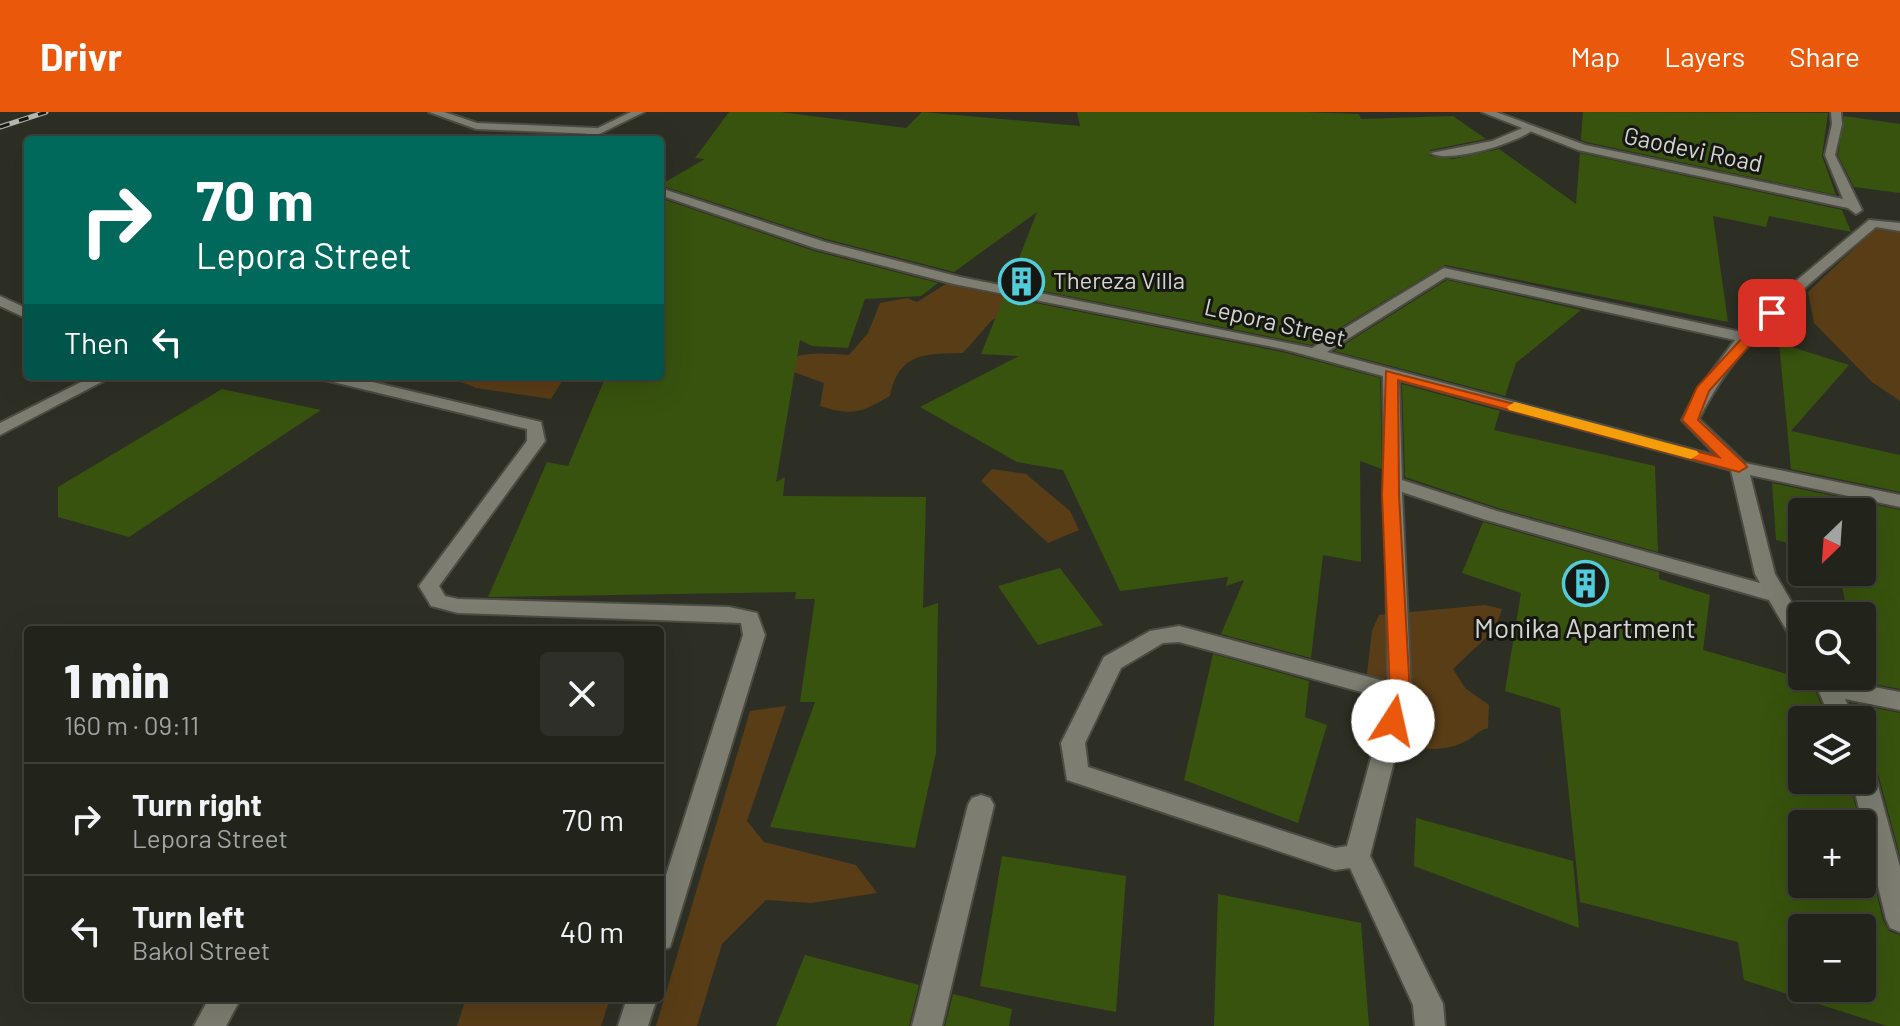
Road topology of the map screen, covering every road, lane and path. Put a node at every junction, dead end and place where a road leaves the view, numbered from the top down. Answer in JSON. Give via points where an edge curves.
{"nodes":[{"id":1,"x":434,"y":112,"type":"edge"},
{"id":2,"x":639,"y":112,"type":"edge"},
{"id":3,"x":1487,"y":112,"type":"edge"},
{"id":4,"x":1836,"y":112,"type":"edge"},
{"id":5,"x":1529,"y":129,"type":"junction"},
{"id":6,"x":596,"y":131,"type":"junction"},
{"id":7,"x":586,"y":136,"type":"edge"},
{"id":8,"x":1436,"y":153,"type":"dead end"},
{"id":9,"x":664,"y":192,"type":"edge"},
{"id":10,"x":1848,"y":204,"type":"junction"},
{"id":11,"x":1873,"y":223,"type":"junction"},
{"id":12,"x":1900,"y":227,"type":"edge"},
{"id":13,"x":0,"y":300,"type":"edge"},
{"id":14,"x":24,"y":313,"type":"edge"},
{"id":15,"x":1747,"y":338,"type":"junction"},
{"id":16,"x":1314,"y":353,"type":"junction"},
{"id":17,"x":1391,"y":374,"type":"junction"},
{"id":18,"x":97,"y":380,"type":"edge"},
{"id":19,"x":344,"y":380,"type":"edge"},
{"id":20,"x":0,"y":430,"type":"edge"},
{"id":21,"x":1739,"y":467,"type":"junction"},
{"id":22,"x":1393,"y":483,"type":"junction"},
{"id":23,"x":1900,"y":501,"type":"edge"},
{"id":24,"x":1778,"y":595,"type":"junction"},
{"id":25,"x":1788,"y":613,"type":"edge"},
{"id":26,"x":1857,"y":690,"type":"edge"},
{"id":27,"x":1400,"y":694,"type":"junction"},
{"id":28,"x":1900,"y":701,"type":"edge"},
{"id":29,"x":1868,"y":794,"type":"edge"},
{"id":30,"x":981,"y":805,"type":"dead end"},
{"id":31,"x":1357,"y":856,"type":"junction"},
{"id":32,"x":1900,"y":919,"type":"edge"},
{"id":33,"x":664,"y":925,"type":"edge"},
{"id":34,"x":224,"y":1002,"type":"edge"},
{"id":35,"x":641,"y":1002,"type":"edge"},
{"id":36,"x":209,"y":1026,"type":"edge"},
{"id":37,"x":633,"y":1026,"type":"edge"},
{"id":38,"x":927,"y":1026,"type":"edge"},
{"id":39,"x":1430,"y":1026,"type":"edge"}],
"edges":[{"from":1,"to":6,"type":"street","via":[[476,126]]},
{"from":2,"to":6,"type":"street"},
{"from":3,"to":5,"type":"street","name":"Gaodevi Road"},
{"from":4,"to":10,"type":"street","via":[[1839,123],[1830,156]]},
{"from":5,"to":8,"type":"street","via":[[1472,150]]},
{"from":5,"to":10,"type":"street","name":"Gaodevi Road","via":[[1682,172]]},
{"from":6,"to":7,"type":"street"},
{"from":9,"to":16,"type":"street","name":"Lepora Street","via":[[820,245],[959,281]]},
{"from":10,"to":11,"type":"street"},
{"from":11,"to":12,"type":"street"},
{"from":11,"to":15,"type":"street"},
{"from":13,"to":14,"type":"street"},
{"from":15,"to":16,"type":"street","via":[[1444,272]]},
{"from":15,"to":21,"type":"street","via":[[1702,390],[1690,420]]},
{"from":16,"to":17,"type":"street","name":"Lepora Street"},
{"from":17,"to":21,"type":"street","name":"Lepora Street"},
{"from":17,"to":22,"type":"street"},
{"from":18,"to":20,"type":"street"},
{"from":19,"to":33,"type":"street","via":[[535,426],[536,441],[429,586],[438,601],[750,618],[754,635]]},
{"from":21,"to":23,"type":"street","name":"Lepora Street"},
{"from":21,"to":24,"type":"street","via":[[1765,574]]},
{"from":22,"to":24,"type":"street"},
{"from":22,"to":27,"type":"street"},
{"from":24,"to":25,"type":"street"},
{"from":26,"to":28,"type":"street"},
{"from":27,"to":31,"type":"street"},
{"from":27,"to":31,"type":"street","via":[[1179,634],[1158,636],[1112,663],[1073,743],[1076,773],[1335,859]]},
{"from":29,"to":32,"type":"street"},
{"from":30,"to":38,"type":"street"},
{"from":31,"to":39,"type":"street","via":[[1428,1004]]},
{"from":34,"to":36,"type":"street"},
{"from":35,"to":37,"type":"street"}]}
